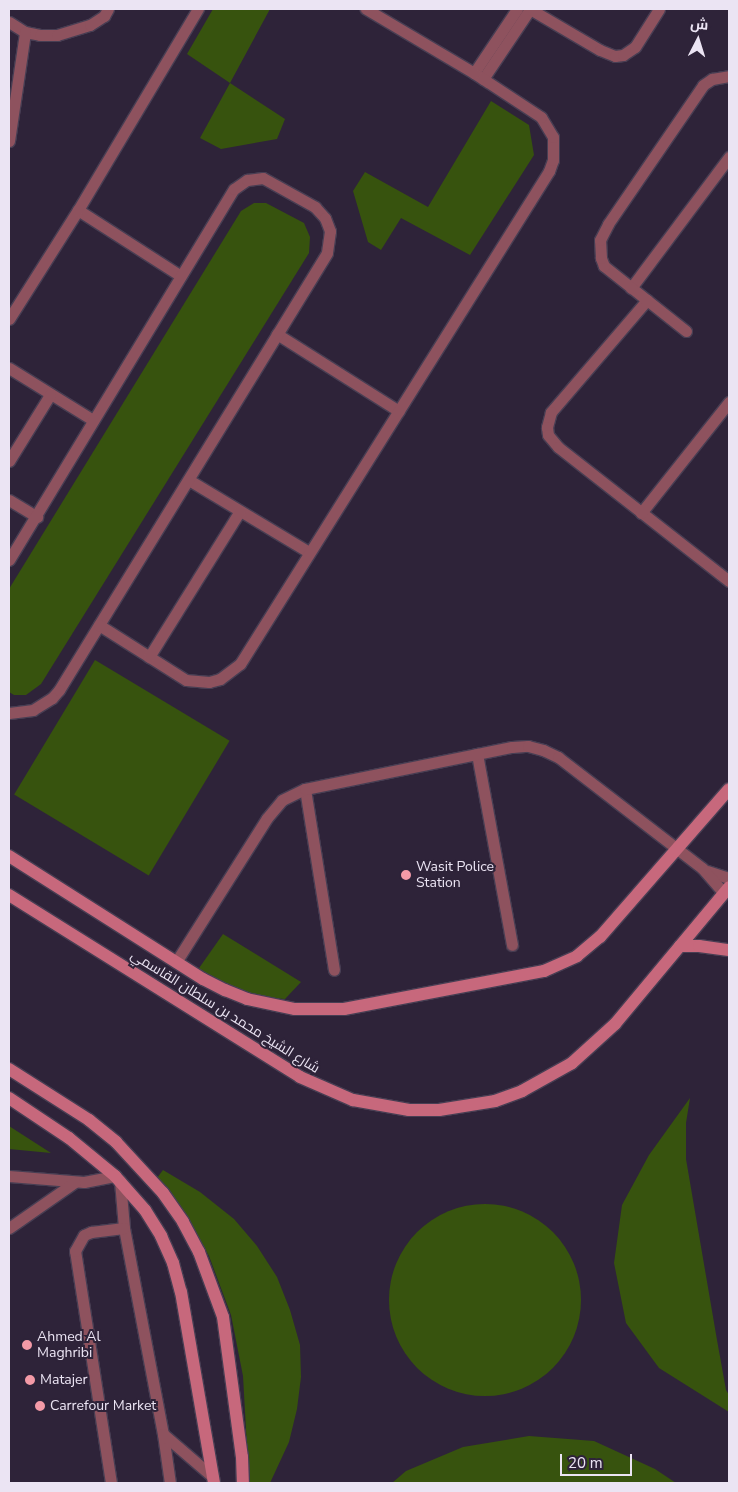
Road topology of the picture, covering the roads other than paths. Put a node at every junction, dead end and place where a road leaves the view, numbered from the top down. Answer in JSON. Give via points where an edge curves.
{"nodes":[{"id":1,"x":108,"y":9,"type":"edge"},
{"id":2,"x":198,"y":9,"type":"edge"},
{"id":3,"x":366,"y":9,"type":"edge"},
{"id":4,"x":517,"y":9,"type":"edge"},
{"id":5,"x":530,"y":9,"type":"edge"},
{"id":6,"x":659,"y":9,"type":"edge"},
{"id":7,"x":9,"y":22,"type":"edge"},
{"id":8,"x":25,"y":32,"type":"junction"},
{"id":9,"x":479,"y":76,"type":"junction"},
{"id":10,"x":729,"y":76,"type":"edge"},
{"id":11,"x":9,"y":141,"type":"edge"},
{"id":12,"x":729,"y":156,"type":"edge"},
{"id":13,"x":78,"y":210,"type":"junction"},
{"id":14,"x":181,"y":276,"type":"junction"},
{"id":15,"x":631,"y":288,"type":"junction"},
{"id":16,"x":647,"y":300,"type":"junction"},
{"id":17,"x":9,"y":319,"type":"edge"},
{"id":18,"x":686,"y":332,"type":"dead end"},
{"id":19,"x":277,"y":334,"type":"junction"},
{"id":20,"x":9,"y":368,"type":"edge"},
{"id":21,"x":50,"y":395,"type":"junction"},
{"id":22,"x":729,"y":402,"type":"edge"},
{"id":23,"x":399,"y":411,"type":"junction"},
{"id":24,"x":93,"y":420,"type":"junction"},
{"id":25,"x":9,"y":461,"type":"edge"},
{"id":26,"x":189,"y":480,"type":"junction"},
{"id":27,"x":9,"y":500,"type":"edge"},
{"id":28,"x":240,"y":511,"type":"junction"},
{"id":29,"x":641,"y":513,"type":"junction"},
{"id":30,"x":37,"y":517,"type":"junction"},
{"id":31,"x":309,"y":552,"type":"junction"},
{"id":32,"x":9,"y":560,"type":"edge"},
{"id":33,"x":729,"y":582,"type":"edge"},
{"id":34,"x":99,"y":624,"type":"junction"},
{"id":35,"x":149,"y":657,"type":"junction"},
{"id":36,"x":9,"y":713,"type":"edge"},
{"id":37,"x":477,"y":754,"type":"junction"},
{"id":38,"x":305,"y":789,"type":"junction"},
{"id":39,"x":729,"y":789,"type":"edge"},
{"id":40,"x":676,"y":850,"type":"junction"},
{"id":41,"x":9,"y":856,"type":"edge"},
{"id":42,"x":702,"y":868,"type":"junction"},
{"id":43,"x":729,"y":878,"type":"edge"},
{"id":44,"x":727,"y":890,"type":"edge"},
{"id":45,"x":9,"y":895,"type":"edge"},
{"id":46,"x":512,"y":945,"type":"dead end"},
{"id":47,"x":680,"y":946,"type":"junction"},
{"id":48,"x":729,"y":950,"type":"edge"},
{"id":49,"x":176,"y":962,"type":"junction"},
{"id":50,"x":334,"y":970,"type":"dead end"},
{"id":51,"x":9,"y":1069,"type":"edge"},
{"id":52,"x":9,"y":1098,"type":"edge"},
{"id":53,"x":9,"y":1176,"type":"edge"},
{"id":54,"x":118,"y":1178,"type":"junction"},
{"id":55,"x":75,"y":1182,"type":"junction"},
{"id":56,"x":9,"y":1228,"type":"edge"},
{"id":57,"x":124,"y":1228,"type":"junction"},
{"id":58,"x":163,"y":1434,"type":"junction"},
{"id":59,"x":213,"y":1480,"type":"edge"},
{"id":60,"x":111,"y":1483,"type":"edge"},
{"id":61,"x":170,"y":1483,"type":"edge"},
{"id":62,"x":242,"y":1483,"type":"edge"}],
"edges":[{"from":1,"to":8,"type":"lane","via":[[104,16],[74,32],[40,35]]},
{"from":2,"to":13,"type":"lane"},
{"from":3,"to":9,"type":"lane"},
{"from":4,"to":9,"type":"lane"},
{"from":5,"to":6,"type":"lane","via":[[615,56],[624,55],[635,47]]},
{"from":5,"to":9,"type":"lane"},
{"from":7,"to":8,"type":"lane"},
{"from":8,"to":11,"type":"lane"},
{"from":9,"to":23,"type":"lane","via":[[541,117],[553,137],[553,160],[550,172]]},
{"from":10,"to":15,"type":"lane","via":[[712,79],[703,85],[603,232],[599,249],[604,266]]},
{"from":12,"to":15,"type":"lane"},
{"from":13,"to":14,"type":"lane"},
{"from":13,"to":17,"type":"lane"},
{"from":14,"to":19,"type":"lane","via":[[228,195],[247,180],[271,180],[315,207],[328,224],[330,246]]},
{"from":14,"to":24,"type":"lane"},
{"from":15,"to":16,"type":"lane"},
{"from":16,"to":18,"type":"lane"},
{"from":16,"to":29,"type":"lane","via":[[551,412],[547,427],[552,442]]},
{"from":19,"to":23,"type":"lane"},
{"from":19,"to":26,"type":"lane"},
{"from":20,"to":21,"type":"lane"},
{"from":21,"to":24,"type":"lane"},
{"from":21,"to":25,"type":"lane"},
{"from":22,"to":29,"type":"lane"},
{"from":23,"to":31,"type":"lane"},
{"from":24,"to":30,"type":"lane"},
{"from":26,"to":28,"type":"lane"},
{"from":26,"to":34,"type":"lane"},
{"from":27,"to":30,"type":"lane"},
{"from":28,"to":31,"type":"lane"},
{"from":28,"to":35,"type":"lane"},
{"from":29,"to":33,"type":"lane"},
{"from":30,"to":32,"type":"lane"},
{"from":31,"to":35,"type":"lane","via":[[248,654],[230,672],[209,682],[197,683],[176,676]]},
{"from":34,"to":35,"type":"lane"},
{"from":34,"to":36,"type":"lane","via":[[52,698],[33,710]]},
{"from":37,"to":38,"type":"lane"},
{"from":37,"to":40,"type":"lane","via":[[528,746],[544,750],[558,757]]},
{"from":37,"to":46,"type":"lane"},
{"from":38,"to":49,"type":"lane","via":[[282,800],[274,808]]},
{"from":38,"to":50,"type":"lane"},
{"from":39,"to":40,"type":"main road"},
{"from":40,"to":42,"type":"lane"},
{"from":40,"to":49,"type":"main road","via":[[589,947],[561,965],[526,976],[368,1006],[320,1010],[295,1009],[248,999],[203,979]]},
{"from":41,"to":49,"type":"main road"},
{"from":42,"to":43,"type":"lane"},
{"from":42,"to":44,"type":"lane"},
{"from":44,"to":47,"type":"main road","name":"شارع الشيخ محمد بن سلطان القاسمي"},
{"from":45,"to":47,"type":"main road","name":"شارع الشيخ محمد بن سلطان القاسمي","via":[[300,1077],[353,1100],[410,1110],[439,1110],[495,1101],[548,1078],[572,1063],[615,1024]]},
{"from":47,"to":48,"type":"main road"},
{"from":51,"to":62,"type":"main road","via":[[89,1120],[116,1142],[163,1193],[183,1222],[199,1252],[223,1317],[241,1449]]},
{"from":52,"to":54,"type":"main road","via":[[69,1138]]},
{"from":53,"to":55,"type":"lane"},
{"from":54,"to":55,"type":"lane"},
{"from":54,"to":57,"type":"lane"},
{"from":54,"to":59,"type":"main road","via":[[145,1210],[173,1263]]},
{"from":55,"to":56,"type":"lane"},
{"from":57,"to":58,"type":"lane"},
{"from":57,"to":60,"type":"lane","via":[[84,1235],[75,1251]]},
{"from":58,"to":59,"type":"lane"},
{"from":58,"to":61,"type":"lane"}]}
